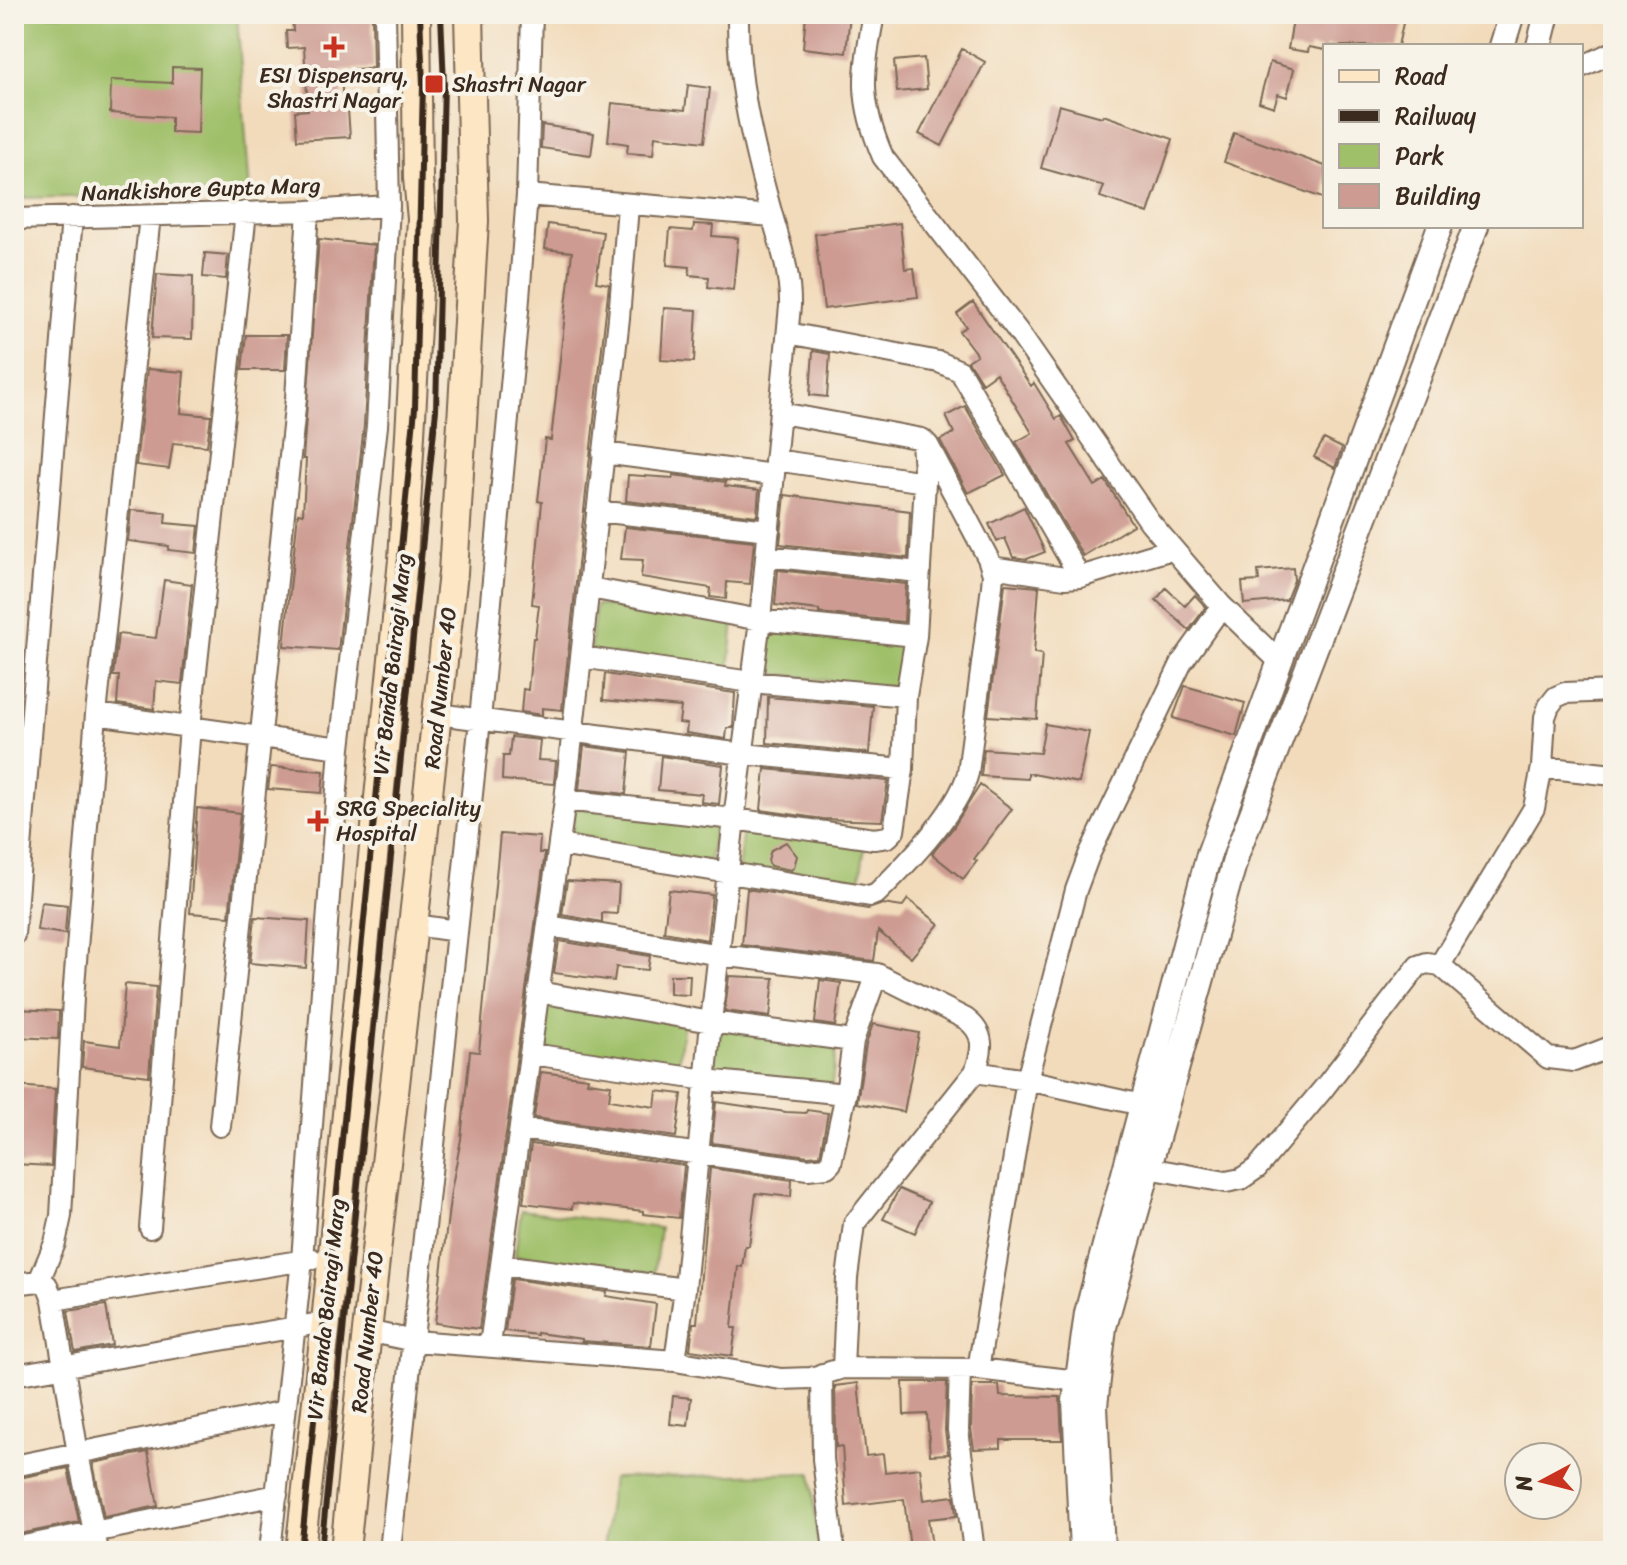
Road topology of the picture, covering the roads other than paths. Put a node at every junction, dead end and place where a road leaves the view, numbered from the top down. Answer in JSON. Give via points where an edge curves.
{"nodes":[{"id":1,"x":385,"y":14,"type":"edge"},
{"id":2,"x":416,"y":14,"type":"edge"},
{"id":3,"x":469,"y":14,"type":"edge"},
{"id":4,"x":532,"y":14,"type":"edge"},
{"id":5,"x":738,"y":14,"type":"edge"},
{"id":6,"x":874,"y":14,"type":"edge"},
{"id":7,"x":1512,"y":14,"type":"edge"},
{"id":8,"x":1547,"y":14,"type":"edge"},
{"id":9,"x":1503,"y":44,"type":"edge"},
{"id":10,"x":1540,"y":44,"type":"edge"},
{"id":11,"x":1611,"y":56,"type":"edge"},
{"id":12,"x":1583,"y":66,"type":"edge"},
{"id":13,"x":527,"y":195,"type":"junction"},
{"id":14,"x":389,"y":206,"type":"junction"},
{"id":15,"x":628,"y":206,"type":"junction"},
{"id":16,"x":308,"y":211,"type":"junction"},
{"id":17,"x":246,"y":212,"type":"junction"},
{"id":18,"x":150,"y":216,"type":"junction"},
{"id":19,"x":772,"y":216,"type":"junction"},
{"id":20,"x":72,"y":217,"type":"junction"},
{"id":21,"x":14,"y":219,"type":"edge"},
{"id":22,"x":1439,"y":228,"type":"edge"},
{"id":23,"x":1475,"y":228,"type":"edge"},
{"id":24,"x":788,"y":333,"type":"junction"},
{"id":25,"x":781,"y":413,"type":"junction"},
{"id":26,"x":377,"y":426,"type":"junction"},
{"id":27,"x":411,"y":428,"type":"junction"},
{"id":28,"x":922,"y":439,"type":"junction"},
{"id":29,"x":603,"y":453,"type":"junction"},
{"id":30,"x":775,"y":468,"type":"junction"},
{"id":31,"x":925,"y":482,"type":"junction"},
{"id":32,"x":597,"y":511,"type":"junction"},
{"id":33,"x":769,"y":530,"type":"junction"},
{"id":34,"x":1172,"y":549,"type":"junction"},
{"id":35,"x":766,"y":556,"type":"junction"},
{"id":36,"x":991,"y":567,"type":"junction"},
{"id":37,"x":919,"y":572,"type":"junction"},
{"id":38,"x":1080,"y":577,"type":"junction"},
{"id":39,"x":590,"y":588,"type":"junction"},
{"id":40,"x":1222,"y":606,"type":"junction"},
{"id":41,"x":760,"y":620,"type":"junction"},
{"id":42,"x":916,"y":636,"type":"junction"},
{"id":43,"x":581,"y":657,"type":"junction"},
{"id":44,"x":1280,"y":662,"type":"junction"},
{"id":45,"x":751,"y":682,"type":"junction"},
{"id":46,"x":1613,"y":691,"type":"edge"},
{"id":47,"x":906,"y":696,"type":"junction"},
{"id":48,"x":96,"y":714,"type":"junction"},
{"id":49,"x":438,"y":714,"type":"junction"},
{"id":50,"x":480,"y":720,"type":"junction"},
{"id":51,"x":190,"y":727,"type":"junction"},
{"id":52,"x":571,"y":730,"type":"junction"},
{"id":53,"x":261,"y":738,"type":"junction"},
{"id":54,"x":340,"y":748,"type":"junction"},
{"id":55,"x":743,"y":754,"type":"junction"},
{"id":56,"x":1542,"y":767,"type":"junction"},
{"id":57,"x":903,"y":769,"type":"junction"},
{"id":58,"x":1613,"y":775,"type":"edge"},
{"id":59,"x":565,"y":800,"type":"junction"},
{"id":60,"x":734,"y":819,"type":"junction"},
{"id":61,"x":559,"y":845,"type":"junction"},
{"id":62,"x":728,"y":873,"type":"junction"},
{"id":63,"x":415,"y":925,"type":"junction"},
{"id":64,"x":549,"y":926,"type":"junction"},
{"id":65,"x":457,"y":931,"type":"junction"},
{"id":66,"x":14,"y":935,"type":"edge"},
{"id":67,"x":720,"y":955,"type":"junction"},
{"id":68,"x":1440,"y":965,"type":"junction"},
{"id":69,"x":877,"y":974,"type":"junction"},
{"id":70,"x":538,"y":992,"type":"junction"},
{"id":71,"x":711,"y":1022,"type":"junction"},
{"id":72,"x":853,"y":1041,"type":"junction"},
{"id":73,"x":1613,"y":1046,"type":"edge"},
{"id":74,"x":532,"y":1054,"type":"junction"},
{"id":75,"x":975,"y":1072,"type":"junction"},
{"id":76,"x":706,"y":1080,"type":"junction"},
{"id":77,"x":1027,"y":1080,"type":"junction"},
{"id":78,"x":846,"y":1094,"type":"junction"},
{"id":79,"x":1142,"y":1105,"type":"junction"},
{"id":80,"x":220,"y":1126,"type":"dead end"},
{"id":81,"x":521,"y":1129,"type":"junction"},
{"id":82,"x":697,"y":1154,"type":"junction"},
{"id":83,"x":1148,"y":1168,"type":"junction"},
{"id":84,"x":150,"y":1228,"type":"dead end"},
{"id":85,"x":331,"y":1256,"type":"junction"},
{"id":86,"x":302,"y":1260,"type":"junction"},
{"id":87,"x":503,"y":1265,"type":"junction"},
{"id":88,"x":39,"y":1281,"type":"junction"},
{"id":89,"x":14,"y":1284,"type":"edge"},
{"id":90,"x":685,"y":1289,"type":"junction"},
{"id":91,"x":53,"y":1300,"type":"junction"},
{"id":92,"x":326,"y":1322,"type":"junction"},
{"id":93,"x":294,"y":1325,"type":"junction"},
{"id":94,"x":367,"y":1331,"type":"junction"},
{"id":95,"x":414,"y":1341,"type":"junction"},
{"id":96,"x":490,"y":1345,"type":"junction"},
{"id":97,"x":675,"y":1361,"type":"junction"},
{"id":98,"x":65,"y":1367,"type":"junction"},
{"id":99,"x":843,"y":1368,"type":"junction"},
{"id":100,"x":969,"y":1369,"type":"junction"},
{"id":101,"x":822,"y":1374,"type":"junction"},
{"id":102,"x":14,"y":1375,"type":"edge"},
{"id":103,"x":1078,"y":1381,"type":"junction"},
{"id":104,"x":285,"y":1411,"type":"junction"},
{"id":105,"x":78,"y":1454,"type":"junction"},
{"id":106,"x":14,"y":1466,"type":"edge"},
{"id":107,"x":277,"y":1495,"type":"junction"},
{"id":108,"x":96,"y":1541,"type":"edge"},
{"id":109,"x":14,"y":1548,"type":"edge"},
{"id":110,"x":270,"y":1551,"type":"edge"},
{"id":111,"x":300,"y":1551,"type":"edge"},
{"id":112,"x":345,"y":1551,"type":"edge"},
{"id":113,"x":390,"y":1551,"type":"edge"},
{"id":114,"x":834,"y":1551,"type":"edge"},
{"id":115,"x":974,"y":1551,"type":"edge"},
{"id":116,"x":1082,"y":1551,"type":"edge"},
{"id":117,"x":1102,"y":1551,"type":"edge"}],
"edges":[{"from":1,"to":14,"type":"street"},
{"from":2,"to":27,"type":"main road","name":"Vir Banda Bairagi Marg","via":[[422,219]]},
{"from":3,"to":49,"type":"main road","name":"Road Number 40","via":[[474,221],[453,573]]},
{"from":4,"to":13,"type":"street"},
{"from":5,"to":19,"type":"street","via":[[742,93]]},
{"from":6,"to":34,"type":"street","via":[[863,77],[865,104],[883,157],[1017,330]]},
{"from":7,"to":9,"type":"street"},
{"from":8,"to":10,"type":"street"},
{"from":11,"to":12,"type":"street"},
{"from":13,"to":15,"type":"street"},
{"from":13,"to":50,"type":"street"},
{"from":14,"to":16,"type":"street","name":"Nandkishore Gupta Marg"},
{"from":14,"to":26,"type":"street"},
{"from":15,"to":19,"type":"street"},
{"from":15,"to":29,"type":"street"},
{"from":16,"to":17,"type":"street","name":"Nandkishore Gupta Marg"},
{"from":16,"to":53,"type":"street","via":[[296,398]]},
{"from":17,"to":18,"type":"street","name":"Nandkishore Gupta Marg"},
{"from":17,"to":51,"type":"street"},
{"from":18,"to":20,"type":"street","name":"Nandkishore Gupta Marg"},
{"from":18,"to":48,"type":"street"},
{"from":19,"to":24,"type":"street","via":[[790,279]]},
{"from":20,"to":21,"type":"street","name":"Nandkishore Gupta Marg"},
{"from":20,"to":66,"type":"street"},
{"from":22,"to":44,"type":"street"},
{"from":23,"to":83,"type":"street","via":[[1237,853]]},
{"from":24,"to":25,"type":"street"},
{"from":24,"to":38,"type":"street","via":[[939,362],[960,371]]},
{"from":25,"to":28,"type":"street"},
{"from":25,"to":30,"type":"street"},
{"from":26,"to":27,"type":"street"},
{"from":26,"to":54,"type":"street"},
{"from":27,"to":85,"type":"main road","name":"Vir Banda Bairagi Marg","via":[[403,560]]},
{"from":28,"to":31,"type":"street"},
{"from":28,"to":36,"type":"street"},
{"from":29,"to":30,"type":"street"},
{"from":29,"to":32,"type":"street"},
{"from":30,"to":31,"type":"street"},
{"from":30,"to":33,"type":"street"},
{"from":31,"to":37,"type":"street"},
{"from":32,"to":33,"type":"street"},
{"from":32,"to":39,"type":"street"},
{"from":33,"to":35,"type":"street"},
{"from":34,"to":38,"type":"street"},
{"from":34,"to":40,"type":"street"},
{"from":35,"to":37,"type":"street"},
{"from":35,"to":41,"type":"street"},
{"from":36,"to":38,"type":"street"},
{"from":36,"to":62,"type":"street","via":[[968,773],[959,795],[918,850],[870,896]]},
{"from":37,"to":42,"type":"street"},
{"from":39,"to":41,"type":"street"},
{"from":39,"to":43,"type":"street"},
{"from":40,"to":44,"type":"street"},
{"from":40,"to":77,"type":"street","via":[[1182,662],[1089,855]]},
{"from":41,"to":42,"type":"street"},
{"from":41,"to":45,"type":"street"},
{"from":42,"to":47,"type":"street"},
{"from":43,"to":45,"type":"street"},
{"from":43,"to":52,"type":"street"},
{"from":44,"to":79,"type":"street","via":[[1209,854]]},
{"from":45,"to":47,"type":"street"},
{"from":45,"to":55,"type":"street"},
{"from":46,"to":56,"type":"street","via":[[1556,697],[1545,717]]},
{"from":47,"to":57,"type":"street"},
{"from":48,"to":51,"type":"street"},
{"from":48,"to":88,"type":"street","via":[[61,1216]]},
{"from":49,"to":50,"type":"street"},
{"from":49,"to":63,"type":"main road","name":"Road Number 40"},
{"from":50,"to":52,"type":"street"},
{"from":50,"to":65,"type":"street"},
{"from":51,"to":53,"type":"street"},
{"from":51,"to":84,"type":"street"},
{"from":52,"to":55,"type":"street"},
{"from":52,"to":59,"type":"street"},
{"from":53,"to":54,"type":"street"},
{"from":53,"to":80,"type":"street"},
{"from":54,"to":86,"type":"street"},
{"from":55,"to":57,"type":"street"},
{"from":55,"to":60,"type":"street"},
{"from":56,"to":58,"type":"street"},
{"from":56,"to":68,"type":"street","via":[[1528,819]]},
{"from":57,"to":60,"type":"street","via":[[894,831],[888,837]]},
{"from":59,"to":60,"type":"street"},
{"from":59,"to":61,"type":"street"},
{"from":60,"to":62,"type":"street"},
{"from":61,"to":62,"type":"street"},
{"from":61,"to":64,"type":"street"},
{"from":62,"to":67,"type":"street"},
{"from":63,"to":65,"type":"street"},
{"from":63,"to":94,"type":"main road","name":"Road Number 40"},
{"from":64,"to":67,"type":"street"},
{"from":64,"to":70,"type":"street"},
{"from":65,"to":95,"type":"street"},
{"from":67,"to":69,"type":"street"},
{"from":67,"to":71,"type":"street"},
{"from":68,"to":73,"type":"street","via":[[1548,1058],[1574,1061]]},
{"from":68,"to":83,"type":"street","via":[[1418,966],[1249,1174],[1226,1182]]},
{"from":69,"to":72,"type":"street"},
{"from":69,"to":75,"type":"street","via":[[973,1024],[983,1041]]},
{"from":70,"to":71,"type":"street"},
{"from":70,"to":74,"type":"street"},
{"from":71,"to":72,"type":"street"},
{"from":71,"to":76,"type":"street"},
{"from":72,"to":78,"type":"street"},
{"from":74,"to":76,"type":"street"},
{"from":74,"to":81,"type":"street"},
{"from":75,"to":77,"type":"street"},
{"from":75,"to":99,"type":"street","via":[[854,1224]]},
{"from":76,"to":78,"type":"street"},
{"from":76,"to":82,"type":"street"},
{"from":77,"to":79,"type":"street"},
{"from":77,"to":100,"type":"street"},
{"from":78,"to":82,"type":"street","via":[[827,1167]]},
{"from":79,"to":103,"type":"street","via":[[1087,1313]]},
{"from":81,"to":82,"type":"street"},
{"from":81,"to":87,"type":"street"},
{"from":82,"to":90,"type":"street"},
{"from":83,"to":117,"type":"street","via":[[1104,1327],[1095,1406]]},
{"from":85,"to":86,"type":"street"},
{"from":85,"to":92,"type":"main road","name":"Vir Banda Bairagi Marg"},
{"from":86,"to":91,"type":"street"},
{"from":86,"to":93,"type":"street"},
{"from":87,"to":90,"type":"street"},
{"from":87,"to":96,"type":"street"},
{"from":88,"to":89,"type":"street"},
{"from":88,"to":91,"type":"street","via":[[47,1285]]},
{"from":90,"to":97,"type":"street"},
{"from":91,"to":98,"type":"street"},
{"from":92,"to":93,"type":"street"},
{"from":92,"to":111,"type":"main road","name":"Vir Banda Bairagi Marg"},
{"from":93,"to":98,"type":"street"},
{"from":93,"to":104,"type":"street"},
{"from":94,"to":95,"type":"street"},
{"from":94,"to":112,"type":"main road","name":"Road Number 40"},
{"from":95,"to":96,"type":"street"},
{"from":95,"to":113,"type":"street"},
{"from":96,"to":97,"type":"street"},
{"from":97,"to":101,"type":"street","via":[[781,1379]]},
{"from":98,"to":102,"type":"street"},
{"from":98,"to":105,"type":"street"},
{"from":99,"to":100,"type":"street"},
{"from":99,"to":101,"type":"street"},
{"from":100,"to":103,"type":"street"},
{"from":100,"to":115,"type":"street","via":[[958,1430]]},
{"from":101,"to":114,"type":"street","via":[[823,1459]]},
{"from":103,"to":116,"type":"street"},
{"from":104,"to":105,"type":"street"},
{"from":104,"to":107,"type":"street"},
{"from":105,"to":106,"type":"street"},
{"from":105,"to":108,"type":"street"},
{"from":107,"to":108,"type":"street"},
{"from":107,"to":110,"type":"street"},
{"from":108,"to":109,"type":"street"}]}
